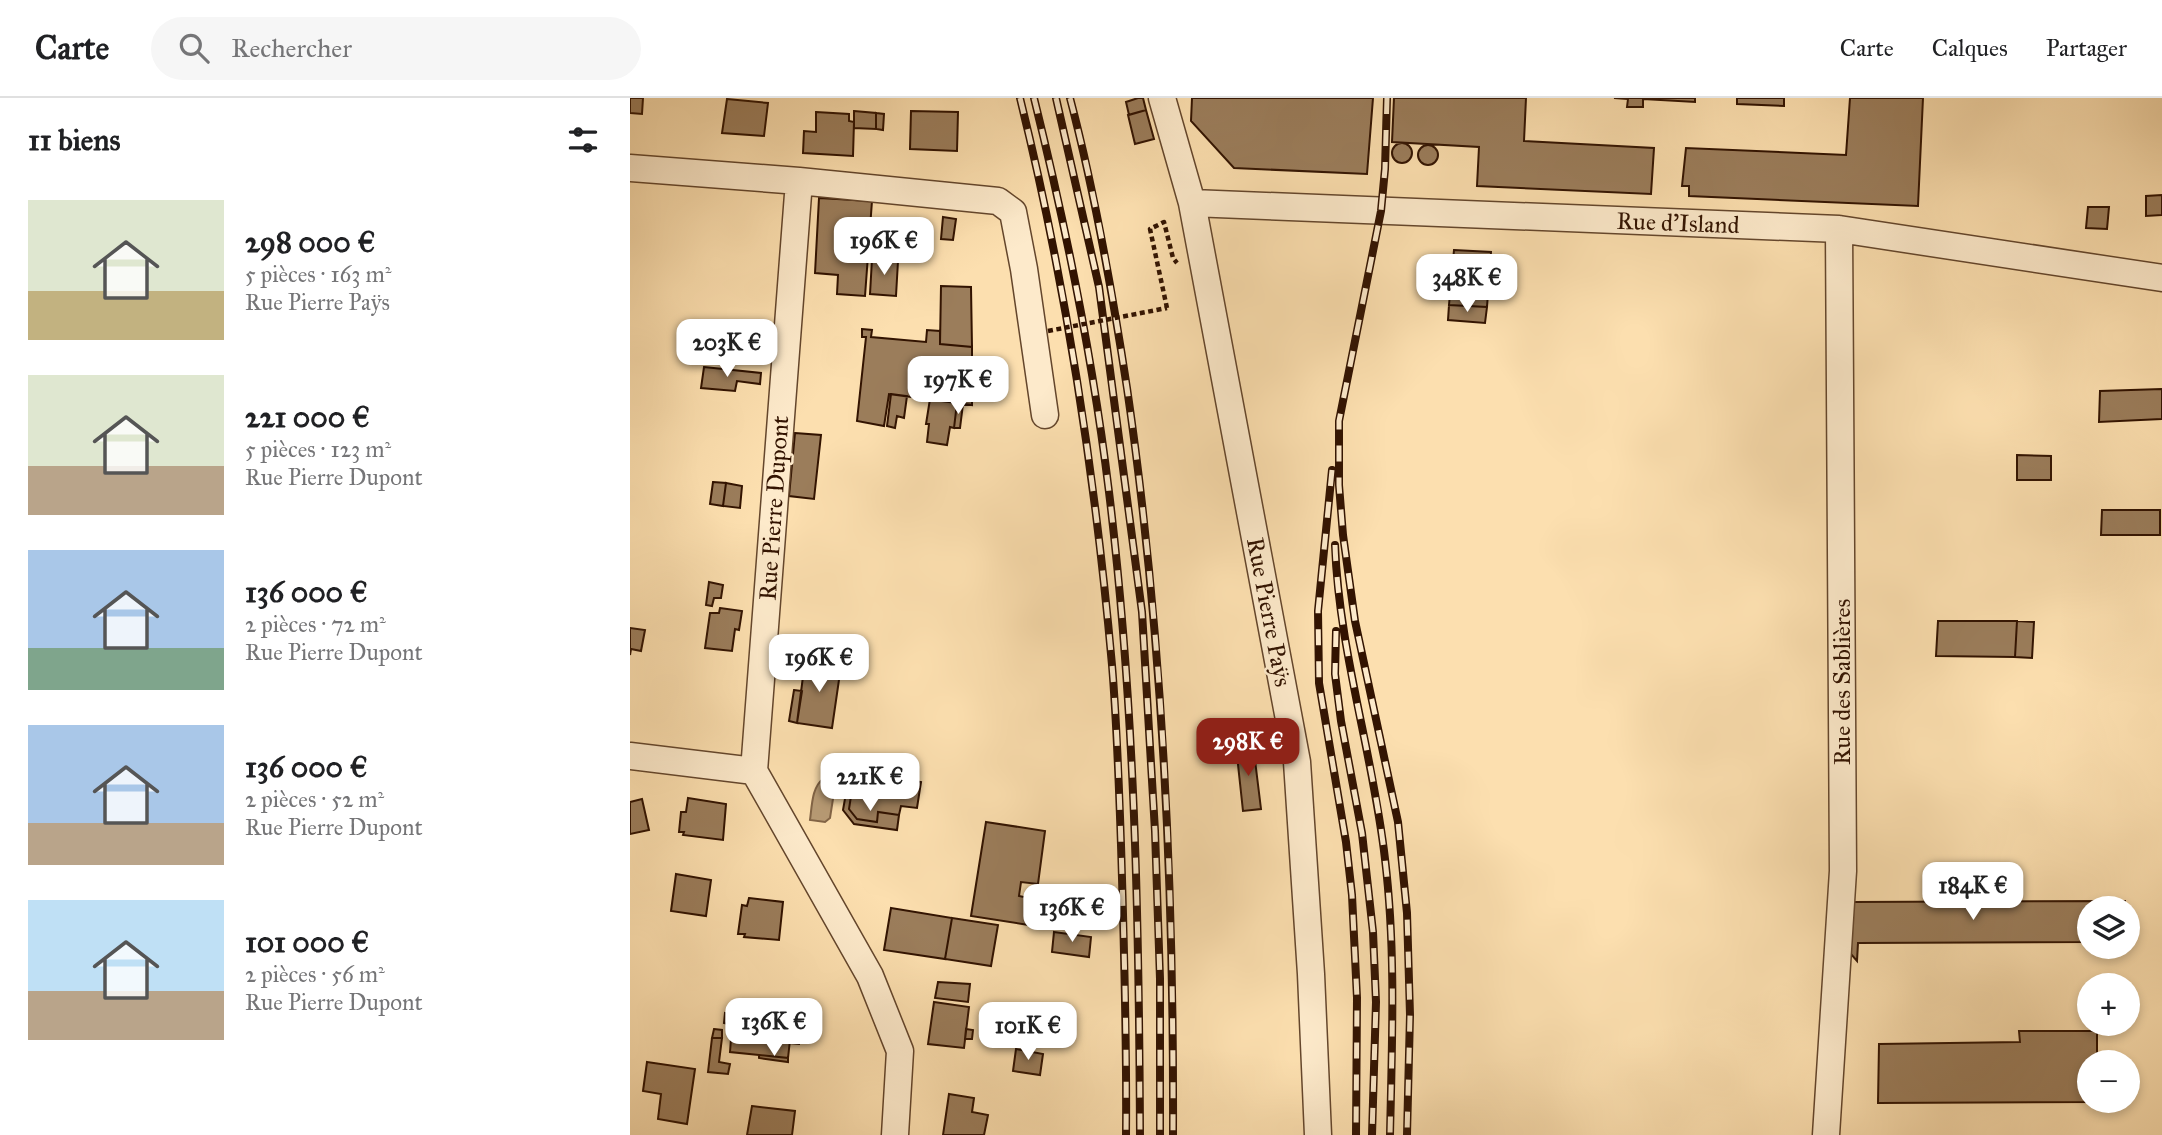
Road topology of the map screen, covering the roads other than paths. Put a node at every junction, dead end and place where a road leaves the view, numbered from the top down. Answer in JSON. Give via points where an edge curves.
{"nodes":[{"id":1,"x":1162,"y":98,"type":"edge"},
{"id":2,"x":630,"y":168,"type":"edge"},
{"id":3,"x":799,"y":181,"type":"junction"},
{"id":4,"x":1192,"y":203,"type":"junction"},
{"id":5,"x":1839,"y":229,"type":"junction"},
{"id":6,"x":2162,"y":278,"type":"edge"},
{"id":7,"x":1045,"y":415,"type":"dead end"},
{"id":8,"x":630,"y":756,"type":"edge"},
{"id":9,"x":754,"y":771,"type":"junction"},
{"id":10,"x":895,"y":1135,"type":"edge"},
{"id":11,"x":1318,"y":1135,"type":"edge"},
{"id":12,"x":1826,"y":1135,"type":"edge"}],
"edges":[{"from":1,"to":4,"type":"street","name":"Rue Pierre Paÿs"},
{"from":2,"to":3,"type":"street"},
{"from":3,"to":7,"type":"street","via":[[1006,205],[1013,212],[1024,269]]},
{"from":3,"to":9,"type":"street","name":"Rue Pierre Dupont"},
{"from":4,"to":5,"type":"street","name":"Rue d'Island"},
{"from":4,"to":11,"type":"street","name":"Rue Pierre Paÿs","via":[[1297,762]]},
{"from":5,"to":6,"type":"street","name":"Rue d'Island"},
{"from":5,"to":12,"type":"street","name":"Rue des Sablières","via":[[1843,871]]},
{"from":8,"to":9,"type":"street"},
{"from":9,"to":10,"type":"street","via":[[870,976],[900,1051]]}]}
